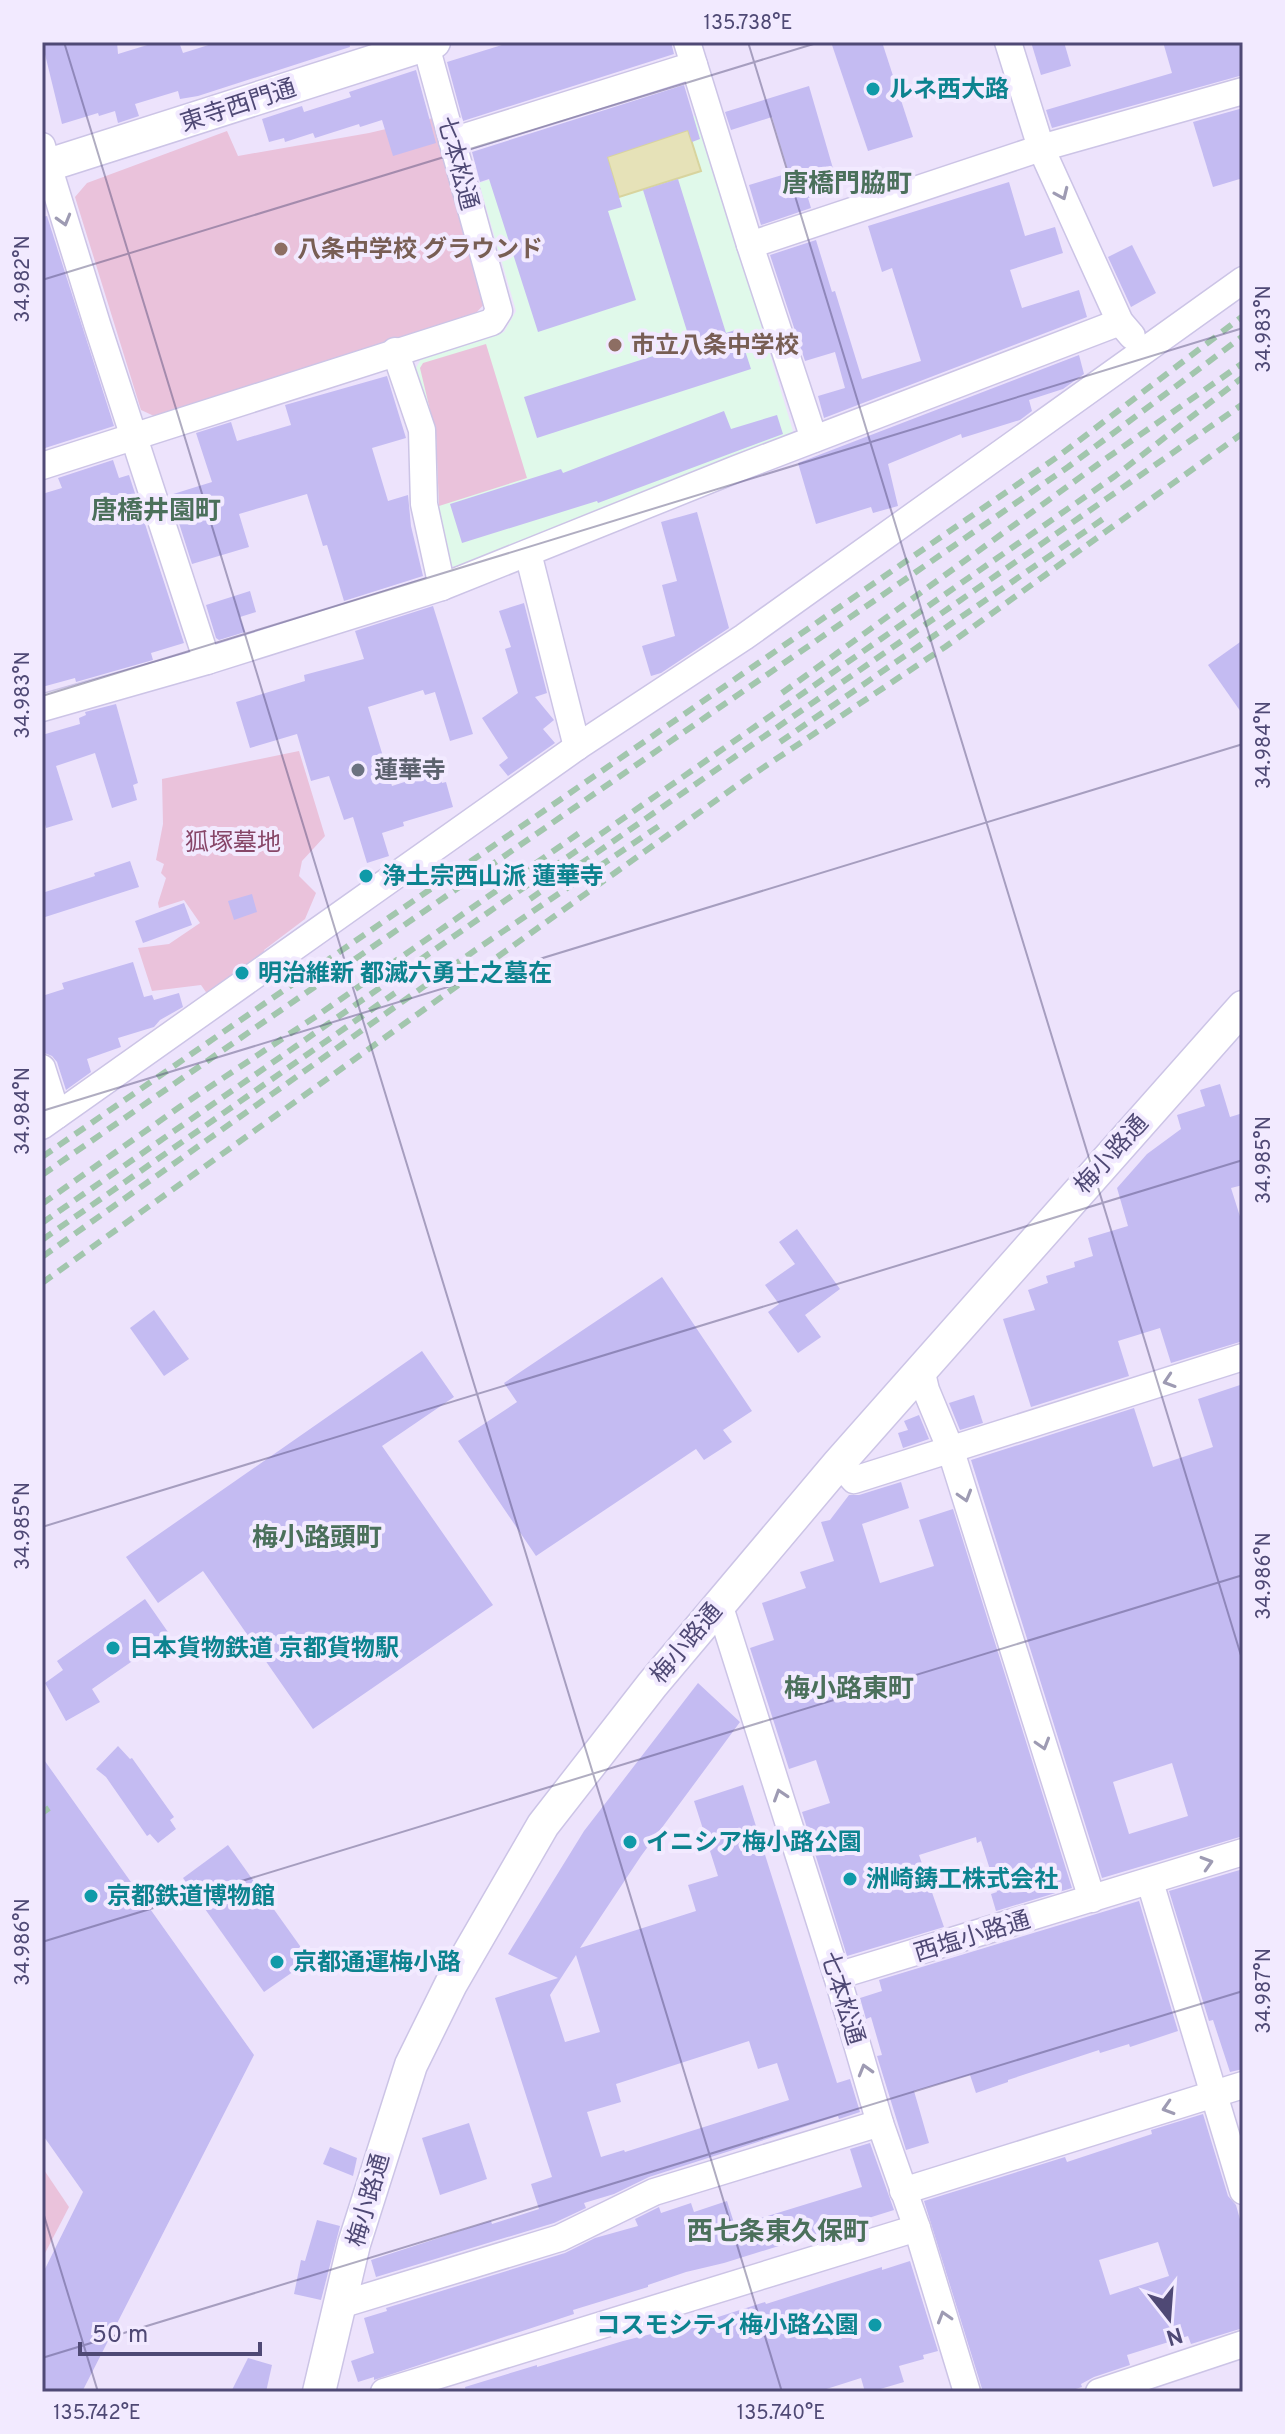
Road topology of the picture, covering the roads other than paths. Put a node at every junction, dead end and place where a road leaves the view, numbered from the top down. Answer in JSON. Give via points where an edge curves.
{"nodes":[{"id":1,"x":1008,"y":42,"type":"edge"},
{"id":2,"x":428,"y":43,"type":"edge"},
{"id":3,"x":691,"y":54,"type":"edge"},
{"id":4,"x":1243,"y":91,"type":"edge"},
{"id":5,"x":452,"y":141,"type":"junction"},
{"id":6,"x":1041,"y":148,"type":"junction"},
{"id":7,"x":44,"y":159,"type":"edge"},
{"id":8,"x":750,"y":245,"type":"junction"},
{"id":9,"x":1243,"y":280,"type":"edge"},
{"id":10,"x":1120,"y":322,"type":"junction"},
{"id":11,"x":395,"y":351,"type":"junction"},
{"id":12,"x":1145,"y":352,"type":"junction"},
{"id":13,"x":134,"y":436,"type":"junction"},
{"id":14,"x":814,"y":439,"type":"junction"},
{"id":15,"x":42,"y":466,"type":"edge"},
{"id":16,"x":528,"y":553,"type":"junction"},
{"id":17,"x":442,"y":587,"type":"junction"},
{"id":18,"x":207,"y":661,"type":"junction"},
{"id":19,"x":42,"y":708,"type":"edge"},
{"id":20,"x":577,"y":747,"type":"junction"},
{"id":21,"x":1241,"y":1016,"type":"edge"},
{"id":22,"x":42,"y":1068,"type":"edge"},
{"id":23,"x":50,"y":1120,"type":"edge"},
{"id":24,"x":1243,"y":1357,"type":"edge"},
{"id":25,"x":921,"y":1369,"type":"junction"},
{"id":26,"x":950,"y":1448,"type":"junction"},
{"id":27,"x":839,"y":1463,"type":"junction"},
{"id":28,"x":719,"y":1604,"type":"junction"},
{"id":29,"x":1243,"y":1852,"type":"edge"},
{"id":30,"x":1150,"y":1882,"type":"junction"},
{"id":31,"x":1092,"y":1899,"type":"junction"},
{"id":32,"x":837,"y":1976,"type":"junction"},
{"id":33,"x":1243,"y":2085,"type":"edge"},
{"id":34,"x":1214,"y":2094,"type":"junction"},
{"id":35,"x":880,"y":2123,"type":"junction"},
{"id":36,"x":903,"y":2191,"type":"junction"},
{"id":37,"x":1243,"y":2191,"type":"edge"},
{"id":38,"x":917,"y":2228,"type":"junction"},
{"id":39,"x":340,"y":2305,"type":"junction"},
{"id":40,"x":1243,"y":2344,"type":"edge"},
{"id":41,"x":319,"y":2392,"type":"edge"},
{"id":42,"x":384,"y":2392,"type":"edge"},
{"id":43,"x":967,"y":2392,"type":"edge"},
{"id":44,"x":1099,"y":2392,"type":"edge"}],
"edges":[{"from":1,"to":6,"type":"street"},
{"from":2,"to":5,"type":"street","name":"七本松通"},
{"from":2,"to":7,"type":"street","name":"東寺西門通"},
{"from":3,"to":5,"type":"street"},
{"from":3,"to":8,"type":"street"},
{"from":4,"to":6,"type":"street"},
{"from":5,"to":11,"type":"street","name":"七本松通","via":[[499,311],[492,322]]},
{"from":6,"to":8,"type":"street"},
{"from":6,"to":10,"type":"street","one_way":true},
{"from":7,"to":13,"type":"street","one_way":true},
{"from":8,"to":14,"type":"street"},
{"from":9,"to":12,"type":"street"},
{"from":10,"to":12,"type":"street"},
{"from":10,"to":14,"type":"street"},
{"from":11,"to":13,"type":"street","name":"七本松通"},
{"from":11,"to":17,"type":"street","via":[[422,430],[424,504]]},
{"from":12,"to":20,"type":"street","via":[[744,637]]},
{"from":13,"to":15,"type":"street","name":"七本松通"},
{"from":13,"to":18,"type":"street"},
{"from":14,"to":16,"type":"street"},
{"from":16,"to":17,"type":"street"},
{"from":16,"to":20,"type":"street"},
{"from":17,"to":18,"type":"street"},
{"from":18,"to":19,"type":"street"},
{"from":20,"to":23,"type":"street"},
{"from":21,"to":25,"type":"street","name":"梅小路通"},
{"from":22,"to":23,"type":"street"},
{"from":24,"to":26,"type":"street","one_way":true},
{"from":25,"to":26,"type":"street"},
{"from":25,"to":27,"type":"street","name":"梅小路通"},
{"from":26,"to":27,"type":"street","via":[[854,1480]]},
{"from":26,"to":31,"type":"street","one_way":true},
{"from":27,"to":28,"type":"street","name":"梅小路通"},
{"from":32,"to":28,"type":"street","name":"七本松通","one_way":true},
{"from":28,"to":39,"type":"street","name":"梅小路通","via":[[543,1825],[446,1994],[411,2065],[368,2194]]},
{"from":30,"to":29,"type":"street","name":"西塩小路通","one_way":true},
{"from":30,"to":31,"type":"street","name":"西塩小路通"},
{"from":30,"to":34,"type":"street"},
{"from":31,"to":32,"type":"street","name":"西塩小路通"},
{"from":35,"to":32,"type":"street","name":"七本松通","one_way":true},
{"from":33,"to":34,"type":"street"},
{"from":34,"to":36,"type":"street","one_way":true},
{"from":34,"to":37,"type":"street"},
{"from":35,"to":36,"type":"street","name":"七本松通"},
{"from":35,"to":39,"type":"street","via":[[654,2192],[560,2238]]},
{"from":36,"to":38,"type":"street","name":"七本松通"},
{"from":38,"to":42,"type":"street"},
{"from":43,"to":38,"type":"street","name":"七本松通","one_way":true},
{"from":39,"to":41,"type":"street","name":"梅小路通"},
{"from":40,"to":44,"type":"street"}]}
